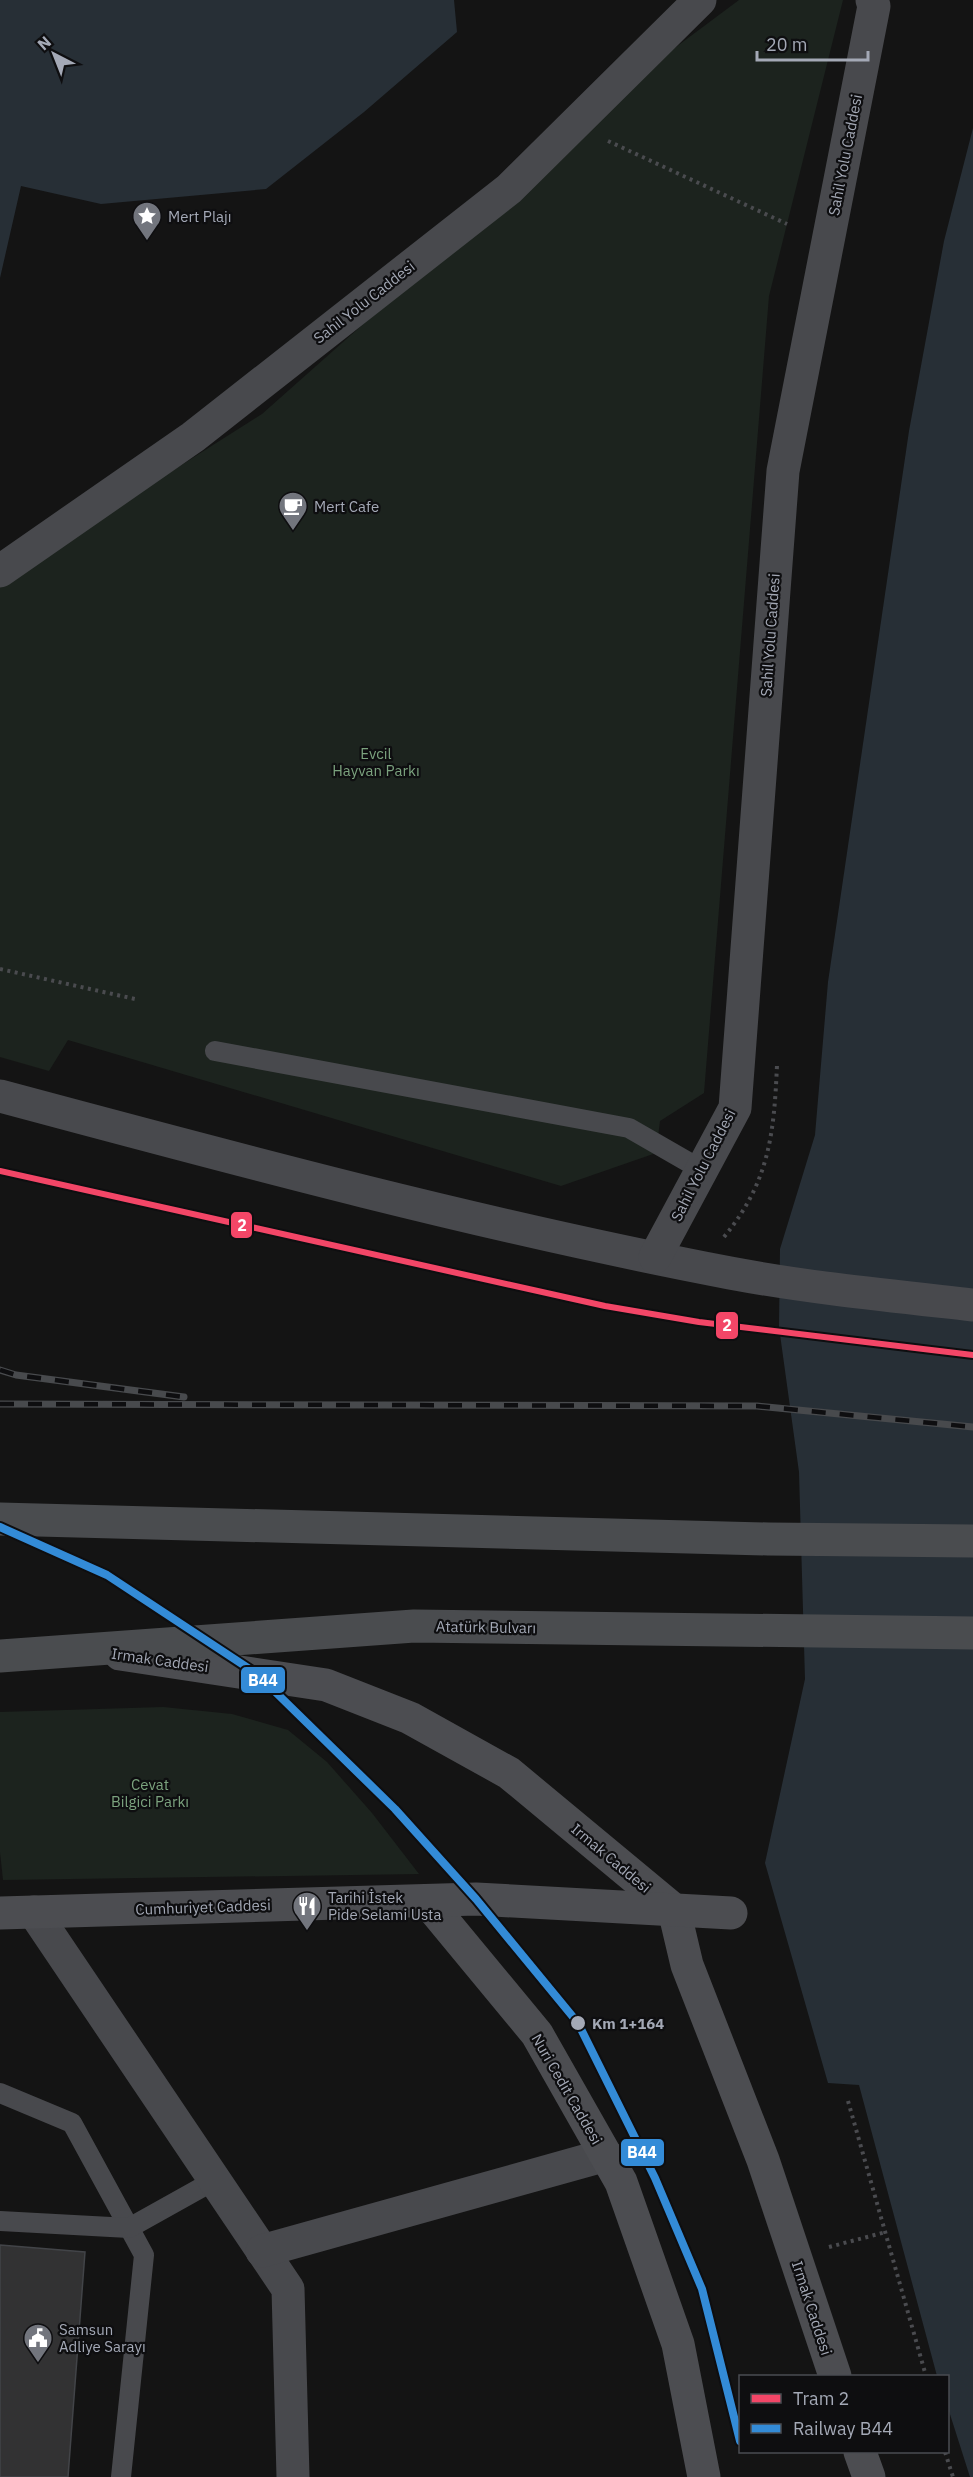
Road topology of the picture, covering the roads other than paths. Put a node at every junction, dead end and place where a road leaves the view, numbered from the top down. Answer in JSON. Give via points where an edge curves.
{"nodes":[{"id":1,"x":700,"y":0,"type":"edge"},
{"id":2,"x":872,"y":0,"type":"edge"},
{"id":3,"x":0,"y":571,"type":"edge"},
{"id":4,"x":215,"y":1051,"type":"dead end"},
{"id":5,"x":0,"y":1096,"type":"edge"},
{"id":6,"x":702,"y":1170,"type":"junction"},
{"id":7,"x":655,"y":1257,"type":"junction"},
{"id":8,"x":973,"y":1305,"type":"edge"},
{"id":9,"x":0,"y":1519,"type":"edge"},
{"id":10,"x":973,"y":1541,"type":"edge"},
{"id":11,"x":973,"y":1633,"type":"edge"},
{"id":12,"x":89,"y":1650,"type":"junction"},
{"id":13,"x":0,"y":1656,"type":"edge"},
{"id":14,"x":427,"y":1901,"type":"junction"},
{"id":15,"x":674,"y":1910,"type":"junction"},
{"id":16,"x":34,"y":1912,"type":"junction"},
{"id":17,"x":0,"y":1913,"type":"edge"},
{"id":18,"x":730,"y":1913,"type":"dead end"},
{"id":19,"x":0,"y":2093,"type":"edge"},
{"id":20,"x":606,"y":2155,"type":"junction"},
{"id":21,"x":215,"y":2180,"type":"junction"},
{"id":22,"x":0,"y":2221,"type":"edge"},
{"id":23,"x":129,"y":2228,"type":"junction"},
{"id":24,"x":262,"y":2251,"type":"junction"},
{"id":25,"x":835,"y":2375,"type":"edge"},
{"id":26,"x":861,"y":2453,"type":"edge"},
{"id":27,"x":121,"y":2477,"type":"edge"},
{"id":28,"x":293,"y":2477,"type":"edge"},
{"id":29,"x":704,"y":2477,"type":"edge"},
{"id":30,"x":869,"y":2477,"type":"edge"}],
"edges":[{"from":1,"to":3,"type":"street","name":"Sahil Yolu Caddesi","via":[[509,189],[193,437]]},
{"from":2,"to":6,"type":"street","name":"Sahil Yolu Caddesi","via":[[874,6],[783,471],[735,1108]]},
{"from":4,"to":6,"type":"lane","via":[[629,1128]]},
{"from":5,"to":7,"type":"street","via":[[330,1185]]},
{"from":6,"to":7,"type":"street","name":"Sahil Yolu Caddesi"},
{"from":7,"to":8,"type":"street","via":[[791,1283]]},
{"from":9,"to":10,"type":"main road"},
{"from":11,"to":12,"type":"main road","name":"Atatürk Bulvarı","via":[[414,1626]]},
{"from":12,"to":13,"type":"main road","name":"Atatürk Bulvarı"},
{"from":12,"to":15,"type":"main road","name":"Irmak Caddesi","via":[[326,1685],[410,1718],[510,1773]]},
{"from":14,"to":15,"type":"main road","name":"Cumhuriyet Caddesi","via":[[476,1899]]},
{"from":14,"to":16,"type":"main road","name":"Cumhuriyet Caddesi"},
{"from":14,"to":20,"type":"main road","name":"Nuri Cedit Caddesi","via":[[537,2034]]},
{"from":15,"to":18,"type":"main road","name":"Cumhuriyet Caddesi"},
{"from":15,"to":25,"type":"main road","name":"Irmak Caddesi","via":[[687,1965],[763,2160]]},
{"from":16,"to":17,"type":"main road","name":"Cumhuriyet Caddesi"},
{"from":16,"to":21,"type":"street"},
{"from":19,"to":23,"type":"lane","via":[[72,2123]]},
{"from":20,"to":24,"type":"street"},
{"from":20,"to":29,"type":"main road","name":"Nuri Cedit Caddesi","via":[[621,2182],[678,2344]]},
{"from":21,"to":23,"type":"lane"},
{"from":21,"to":24,"type":"street"},
{"from":22,"to":23,"type":"lane"},
{"from":23,"to":27,"type":"lane","via":[[144,2255]]},
{"from":24,"to":28,"type":"street","via":[[288,2289]]},
{"from":26,"to":30,"type":"main road"}]}
